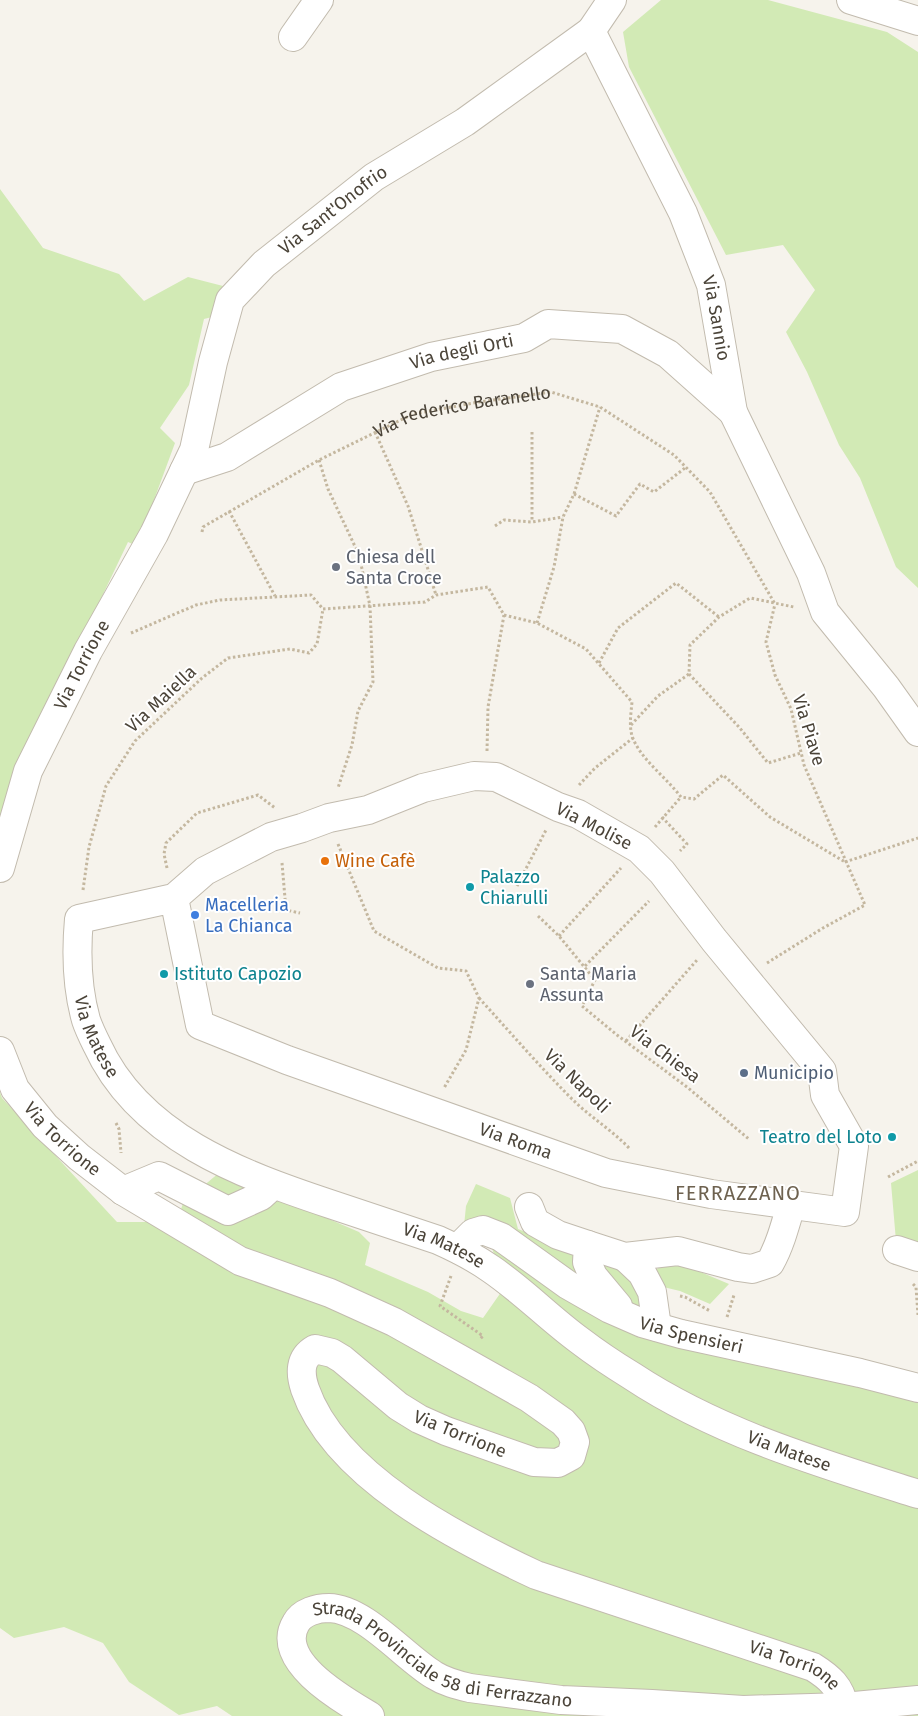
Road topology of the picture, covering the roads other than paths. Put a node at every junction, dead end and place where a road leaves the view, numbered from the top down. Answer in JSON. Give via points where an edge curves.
{"nodes":[{"id":1,"x":319,"y":0,"type":"edge"},
{"id":2,"x":612,"y":0,"type":"edge"},
{"id":3,"x":851,"y":0,"type":"edge"},
{"id":4,"x":918,"y":21,"type":"edge"},
{"id":5,"x":591,"y":31,"type":"junction"},
{"id":6,"x":293,"y":37,"type":"dead end"},
{"id":7,"x":733,"y":412,"type":"junction"},
{"id":8,"x":184,"y":471,"type":"junction"},
{"id":9,"x":918,"y":732,"type":"edge"},
{"id":10,"x":0,"y":868,"type":"edge"},
{"id":11,"x":174,"y":898,"type":"junction"},
{"id":12,"x":0,"y":1051,"type":"edge"},
{"id":13,"x":273,"y":1185,"type":"junction"},
{"id":14,"x":123,"y":1191,"type":"junction"},
{"id":15,"x":791,"y":1205,"type":"junction"},
{"id":16,"x":529,"y":1207,"type":"dead end"},
{"id":17,"x":845,"y":1212,"type":"joint"},
{"id":18,"x":588,"y":1245,"type":"junction"},
{"id":19,"x":460,"y":1250,"type":"junction"},
{"id":20,"x":625,"y":1257,"type":"junction"},
{"id":21,"x":627,"y":1317,"type":"junction"},
{"id":22,"x":657,"y":1327,"type":"junction"},
{"id":23,"x":784,"y":1342,"type":"dead end"},
{"id":24,"x":860,"y":1373,"type":"junction"},
{"id":25,"x":918,"y":1388,"type":"edge"},
{"id":26,"x":918,"y":1494,"type":"edge"},
{"id":27,"x":918,"y":1700,"type":"edge"},
{"id":28,"x":844,"y":1706,"type":"junction"},
{"id":29,"x":370,"y":1716,"type":"edge"}],
"edges":[{"from":1,"to":6,"type":"street"},
{"from":2,"to":5,"type":"street"},
{"from":3,"to":4,"type":"street"},
{"from":5,"to":7,"type":"street","name":"Via Sannio","via":[[683,213],[711,285]]},
{"from":5,"to":8,"type":"street","name":"Via Sant'Onofrio","via":[[465,122],[374,177],[264,264],[230,300],[194,450]]},
{"from":7,"to":8,"type":"street","name":"Via degli Orti","via":[[668,354],[622,329],[548,324],[524,338],[430,357],[341,386],[227,457]]},
{"from":7,"to":9,"type":"street","name":"Via Sannio","via":[[811,573],[825,612]]},
{"from":8,"to":10,"type":"street","name":"Via Torrione","via":[[28,771]]},
{"from":11,"to":13,"type":"street","name":"Via Matese","via":[[79,919],[79,978],[86,1021],[103,1058],[125,1091],[150,1116],[181,1139],[227,1165]]},
{"from":11,"to":15,"type":"street","name":"Via Roma","via":[[200,1025],[430,1112],[606,1173],[723,1196]]},
{"from":11,"to":17,"type":"street","name":"Via Molise","via":[[205,871],[271,837],[329,818],[368,810],[423,788],[474,776],[496,777],[578,814],[639,849],[822,1071],[825,1095],[854,1146]]},
{"from":12,"to":14,"type":"street","name":"Via Torrione","via":[[15,1089],[45,1126]]},
{"from":13,"to":14,"type":"street","via":[[261,1196],[228,1211],[159,1176]]},
{"from":13,"to":19,"type":"street","name":"Via Matese"},
{"from":14,"to":28,"type":"street","name":"Via Torrione","via":[[240,1261],[330,1294],[394,1322],[455,1355],[546,1409],[571,1431],[574,1442],[571,1456],[550,1464],[527,1460],[459,1436],[405,1411],[342,1359],[315,1349],[305,1356],[302,1367],[302,1378],[311,1404],[333,1440],[378,1483],[452,1532],[536,1575],[813,1667],[836,1686],[843,1696]]},
{"from":15,"to":17,"type":"street","name":"Via Roma"},
{"from":15,"to":20,"type":"street","via":[[770,1263],[737,1277],[678,1251]]},
{"from":16,"to":18,"type":"street","via":[[535,1222],[558,1235]]},
{"from":18,"to":20,"type":"street"},
{"from":18,"to":21,"type":"street","via":[[588,1262],[593,1276]]},
{"from":19,"to":21,"type":"street","name":"Via Spensieri","via":[[473,1234],[483,1230],[494,1234],[561,1281]]},
{"from":19,"to":26,"type":"street","name":"Via Matese","via":[[491,1269],[578,1340],[691,1412],[827,1465]]},
{"from":20,"to":22,"type":"street","via":[[642,1273],[652,1292]]},
{"from":21,"to":22,"type":"street","name":"Via Spensieri"},
{"from":22,"to":24,"type":"street","name":"Via Spensieri"},
{"from":23,"to":24,"type":"street","via":[[861,1358]]},
{"from":24,"to":25,"type":"street","name":"Via Spensieri"},
{"from":27,"to":28,"type":"street","name":"Strada Provinciale 58 di Ferrazzano"},
{"from":28,"to":29,"type":"street","name":"Strada Provinciale 58 di Ferrazzano","via":[[743,1710],[561,1700],[470,1688],[452,1684],[435,1675],[349,1613],[328,1608],[302,1616],[294,1626],[292,1638],[300,1662],[326,1688]]}]}
